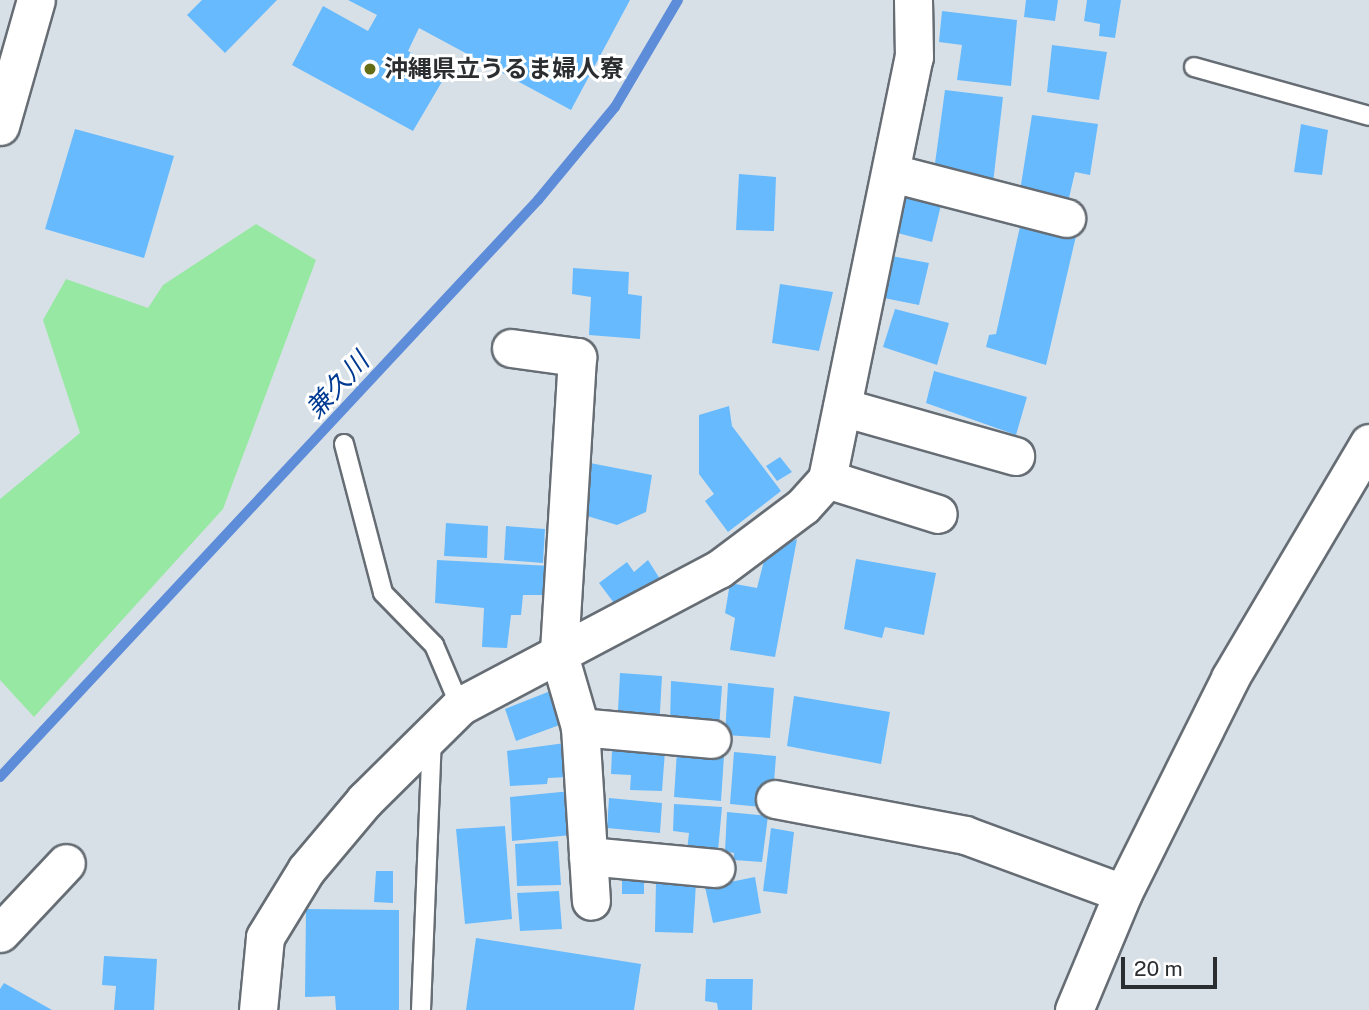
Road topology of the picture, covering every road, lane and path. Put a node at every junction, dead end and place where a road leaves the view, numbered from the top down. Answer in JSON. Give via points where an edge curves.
{"nodes":[{"id":1,"x":36,"y":0,"type":"edge"},
{"id":2,"x":913,"y":0,"type":"edge"},
{"id":3,"x":1194,"y":67,"type":"dead end"},
{"id":4,"x":1369,"y":116,"type":"edge"},
{"id":5,"x":0,"y":126,"type":"edge"},
{"id":6,"x":892,"y":173,"type":"junction"},
{"id":7,"x":1066,"y":218,"type":"dead end"},
{"id":8,"x":511,"y":348,"type":"dead end"},
{"id":9,"x":842,"y":407,"type":"junction"},
{"id":10,"x":1369,"y":443,"type":"edge"},
{"id":11,"x":344,"y":444,"type":"dead end"},
{"id":12,"x":1014,"y":456,"type":"dead end"},
{"id":13,"x":827,"y":479,"type":"junction"},
{"id":14,"x":938,"y":514,"type":"dead end"},
{"id":15,"x":559,"y":655,"type":"junction"},
{"id":16,"x":460,"y":706,"type":"junction"},
{"id":17,"x":580,"y":727,"type":"junction"},
{"id":18,"x":432,"y":733,"type":"junction"},
{"id":19,"x":711,"y":739,"type":"dead end"},
{"id":20,"x":775,"y":799,"type":"dead end"},
{"id":21,"x":588,"y":856,"type":"junction"},
{"id":22,"x":66,"y":863,"type":"dead end"},
{"id":23,"x":715,"y":868,"type":"dead end"},
{"id":24,"x":1123,"y":893,"type":"junction"},
{"id":25,"x":591,"y":901,"type":"dead end"},
{"id":26,"x":0,"y":933,"type":"edge"},
{"id":27,"x":258,"y":1010,"type":"edge"},
{"id":28,"x":421,"y":1010,"type":"edge"},
{"id":29,"x":1074,"y":1010,"type":"edge"}],
"edges":[{"from":1,"to":5,"type":"street"},
{"from":2,"to":6,"type":"street","via":[[914,57]]},
{"from":3,"to":4,"type":"lane"},
{"from":6,"to":7,"type":"street"},
{"from":6,"to":9,"type":"street"},
{"from":8,"to":15,"type":"street","via":[[577,357]]},
{"from":9,"to":12,"type":"street"},
{"from":9,"to":13,"type":"street"},
{"from":10,"to":24,"type":"street","via":[[1230,678]]},
{"from":11,"to":16,"type":"lane","via":[[383,593],[434,645]]},
{"from":13,"to":14,"type":"street"},
{"from":13,"to":15,"type":"street","via":[[803,506],[719,569]]},
{"from":15,"to":16,"type":"street"},
{"from":15,"to":17,"type":"street"},
{"from":16,"to":18,"type":"street"},
{"from":17,"to":19,"type":"street"},
{"from":17,"to":21,"type":"street"},
{"from":18,"to":27,"type":"street","via":[[365,800],[306,870],[265,937]]},
{"from":18,"to":28,"type":"lane"},
{"from":20,"to":24,"type":"street","via":[[965,835]]},
{"from":21,"to":23,"type":"street"},
{"from":21,"to":25,"type":"street"},
{"from":22,"to":26,"type":"street"},
{"from":24,"to":29,"type":"street"}]}
